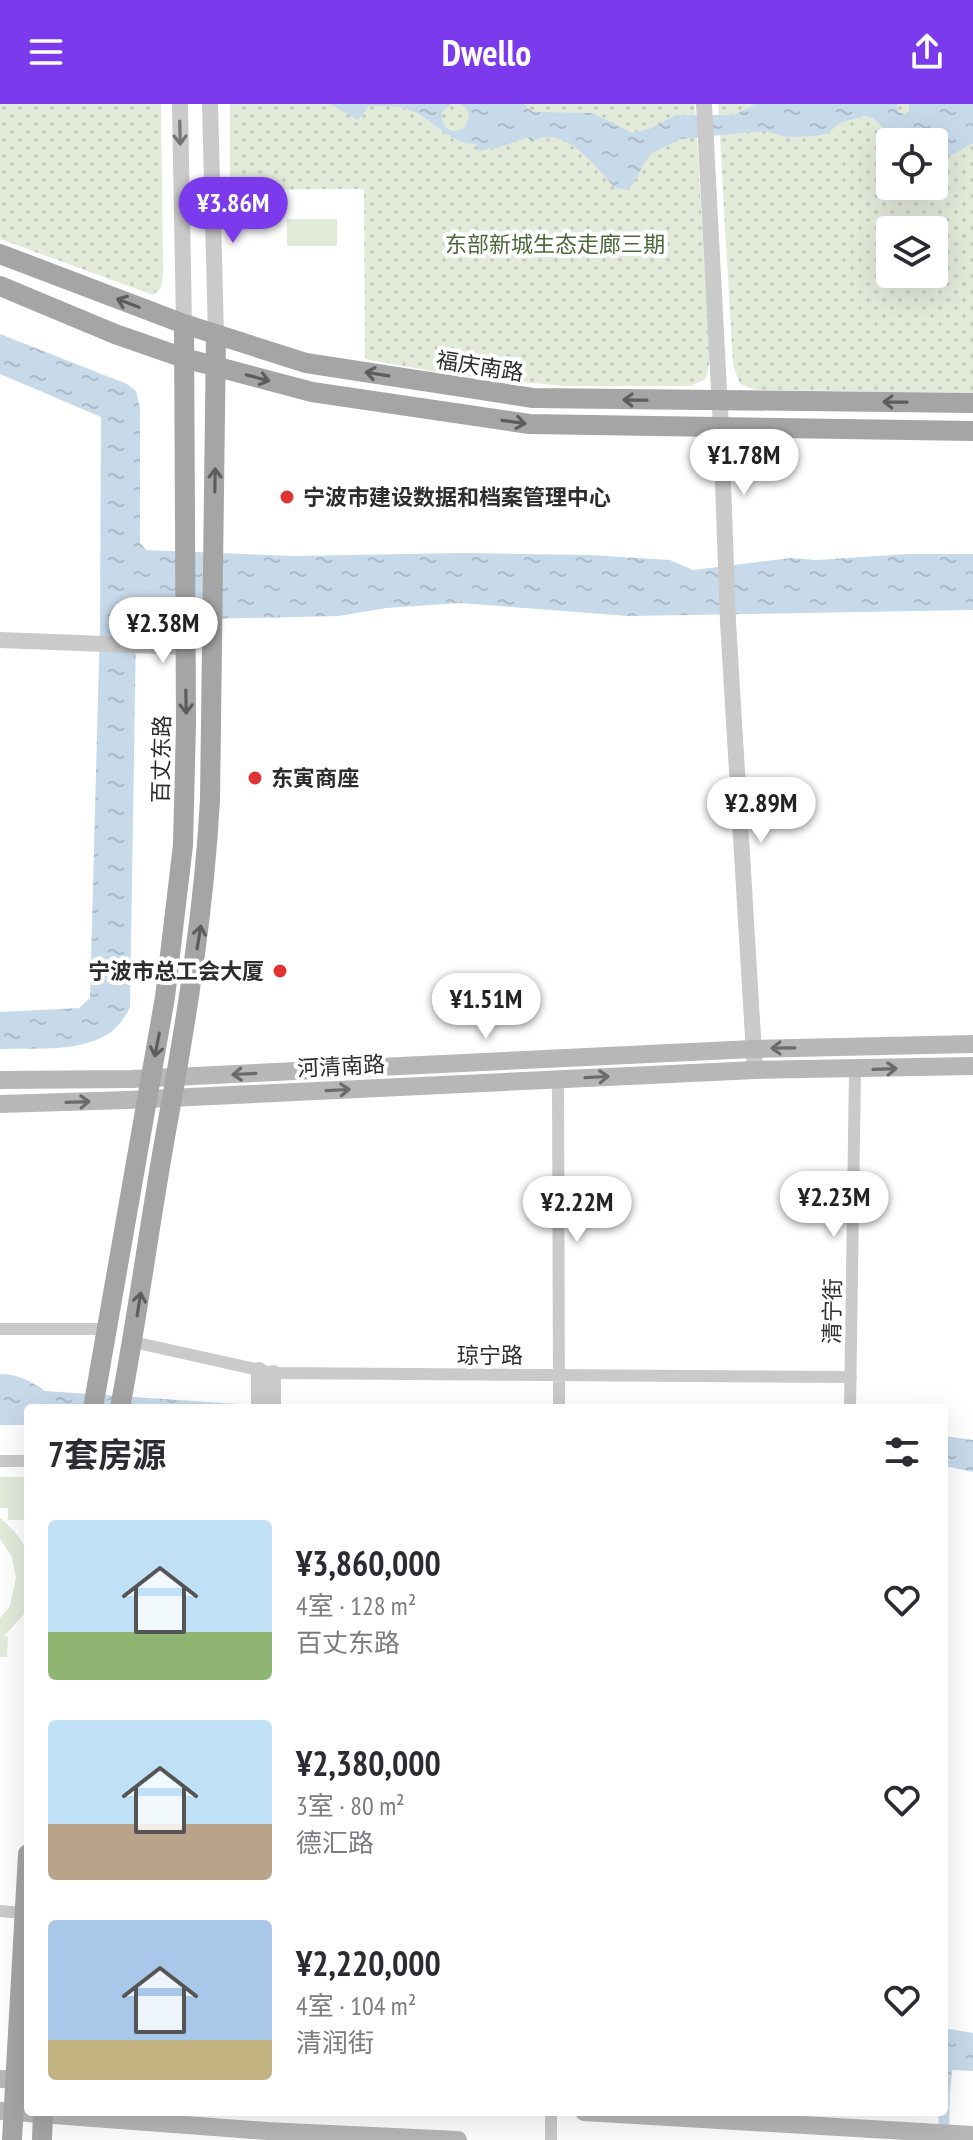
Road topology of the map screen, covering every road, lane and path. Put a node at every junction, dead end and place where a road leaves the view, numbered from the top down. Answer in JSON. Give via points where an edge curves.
{"nodes":[{"id":1,"x":180,"y":104,"type":"edge"},
{"id":2,"x":210,"y":104,"type":"edge"},
{"id":3,"x":704,"y":104,"type":"edge"},
{"id":4,"x":0,"y":254,"type":"edge"},
{"id":5,"x":0,"y":286,"type":"edge"},
{"id":6,"x":184,"y":324,"type":"junction"},
{"id":7,"x":216,"y":335,"type":"junction"},
{"id":8,"x":184,"y":358,"type":"junction"},
{"id":9,"x":216,"y":366,"type":"junction"},
{"id":10,"x":719,"y":400,"type":"junction"},
{"id":11,"x":973,"y":403,"type":"edge"},
{"id":12,"x":721,"y":428,"type":"junction"},
{"id":13,"x":973,"y":431,"type":"edge"},
{"id":14,"x":0,"y":640,"type":"edge"},
{"id":15,"x":185,"y":647,"type":"junction"},
{"id":16,"x":973,"y":1044,"type":"edge"},
{"id":17,"x":753,"y":1049,"type":"junction"},
{"id":18,"x":973,"y":1066,"type":"edge"},
{"id":19,"x":755,"y":1070,"type":"junction"},
{"id":20,"x":855,"y":1070,"type":"junction"},
{"id":21,"x":176,"y":1077,"type":"junction"},
{"id":22,"x":150,"y":1078,"type":"junction"},
{"id":23,"x":558,"y":1079,"type":"junction"},
{"id":24,"x":0,"y":1080,"type":"edge"},
{"id":25,"x":173,"y":1098,"type":"junction"},
{"id":26,"x":147,"y":1099,"type":"junction"},
{"id":27,"x":0,"y":1104,"type":"edge"},
{"id":28,"x":0,"y":1329,"type":"edge"},
{"id":29,"x":108,"y":1329,"type":"junction"},
{"id":30,"x":133,"y":1342,"type":"junction"},
{"id":31,"x":266,"y":1372,"type":"junction"},
{"id":32,"x":559,"y":1375,"type":"junction"},
{"id":33,"x":851,"y":1377,"type":"junction"},
{"id":34,"x":94,"y":1404,"type":"edge"},
{"id":35,"x":121,"y":1404,"type":"edge"},
{"id":36,"x":260,"y":1404,"type":"edge"},
{"id":37,"x":272,"y":1404,"type":"edge"},
{"id":38,"x":559,"y":1404,"type":"edge"},
{"id":39,"x":850,"y":1404,"type":"edge"},
{"id":40,"x":0,"y":1461,"type":"edge"},
{"id":41,"x":24,"y":1461,"type":"edge"},
{"id":42,"x":24,"y":1901,"type":"edge"},
{"id":43,"x":0,"y":1911,"type":"edge"},
{"id":44,"x":23,"y":1913,"type":"junction"},
{"id":45,"x":15,"y":2079,"type":"edge"},
{"id":46,"x":7,"y":2111,"type":"edge"},
{"id":47,"x":43,"y":2116,"type":"edge"},
{"id":48,"x":81,"y":2116,"type":"edge"},
{"id":49,"x":551,"y":2116,"type":"edge"},
{"id":50,"x":730,"y":2116,"type":"edge"},
{"id":51,"x":840,"y":2119,"type":"edge"},
{"id":52,"x":966,"y":2134,"type":"edge"},
{"id":53,"x":259,"y":2135,"type":"edge"},
{"id":54,"x":12,"y":2140,"type":"edge"},
{"id":55,"x":42,"y":2140,"type":"edge"},
{"id":56,"x":458,"y":2140,"type":"edge"},
{"id":57,"x":551,"y":2140,"type":"edge"}],
"edges":[{"from":1,"to":6,"type":"street","name":"百丈东路","one_way":true},
{"from":2,"to":7,"type":"street"},
{"from":3,"to":10,"type":"street"},
{"from":6,"to":4,"type":"main road","name":"福庆南路","one_way":true},
{"from":5,"to":8,"type":"main road"},
{"from":6,"to":7,"type":"main road","name":"福庆南路"},
{"from":6,"to":8,"type":"main road","name":"百丈东路"},
{"from":7,"to":9,"type":"main road"},
{"from":10,"to":7,"type":"main road","name":"福庆南路","one_way":true,"via":[[533,398],[306,363]]},
{"from":8,"to":9,"type":"main road"},
{"from":8,"to":15,"type":"main road","name":"百丈东路"},
{"from":9,"to":12,"type":"main road","one_way":true,"via":[[312,392],[529,424]]},
{"from":21,"to":9,"type":"main road","one_way":true,"via":[[207,860]]},
{"from":11,"to":10,"type":"main road","name":"福庆南路","one_way":true},
{"from":10,"to":12,"type":"street"},
{"from":12,"to":13,"type":"main road"},
{"from":12,"to":17,"type":"street"},
{"from":14,"to":15,"type":"street"},
{"from":15,"to":22,"type":"main road","name":"百丈东路","one_way":true,"via":[[182,860]]},
{"from":16,"to":17,"type":"main road","name":"河清南路","one_way":true},
{"from":17,"to":19,"type":"street"},
{"from":17,"to":21,"type":"main road","name":"河清南路","one_way":true},
{"from":20,"to":18,"type":"main road","name":"河清南路","one_way":true},
{"from":19,"to":20,"type":"main road","name":"河清南路"},
{"from":23,"to":19,"type":"main road","name":"河清南路","one_way":true},
{"from":20,"to":33,"type":"street","name":"清宁街"},
{"from":21,"to":22,"type":"main road","name":"河清南路"},
{"from":21,"to":25,"type":"main road"},
{"from":22,"to":24,"type":"main road","name":"河清南路"},
{"from":22,"to":26,"type":"main road","name":"百丈东路"},
{"from":25,"to":23,"type":"main road","name":"河清南路","one_way":true},
{"from":23,"to":32,"type":"street"},
{"from":25,"to":26,"type":"main road","name":"河清南路"},
{"from":30,"to":25,"type":"main road","one_way":true},
{"from":27,"to":26,"type":"main road","name":"河清南路","one_way":true},
{"from":26,"to":29,"type":"main road","name":"百丈东路"},
{"from":28,"to":29,"type":"street"},
{"from":29,"to":34,"type":"main road","name":"百丈东路"},
{"from":30,"to":31,"type":"street","name":"琼宁路"},
{"from":30,"to":35,"type":"main road"},
{"from":31,"to":32,"type":"street","name":"琼宁路"},
{"from":31,"to":36,"type":"street"},
{"from":31,"to":37,"type":"street"},
{"from":32,"to":33,"type":"street","name":"琼宁路"},
{"from":32,"to":38,"type":"street"},
{"from":33,"to":39,"type":"street","name":"清宁街"},
{"from":40,"to":41,"type":"street"},
{"from":42,"to":44,"type":"main road"},
{"from":43,"to":44,"type":"street"},
{"from":44,"to":45,"type":"main road"},
{"from":45,"to":46,"type":"main road"},
{"from":46,"to":54,"type":"main road"},
{"from":47,"to":55,"type":"main road"},
{"from":48,"to":53,"type":"main road"},
{"from":49,"to":57,"type":"street"},
{"from":50,"to":51,"type":"main road"},
{"from":51,"to":52,"type":"main road"},
{"from":53,"to":56,"type":"main road"}]}
